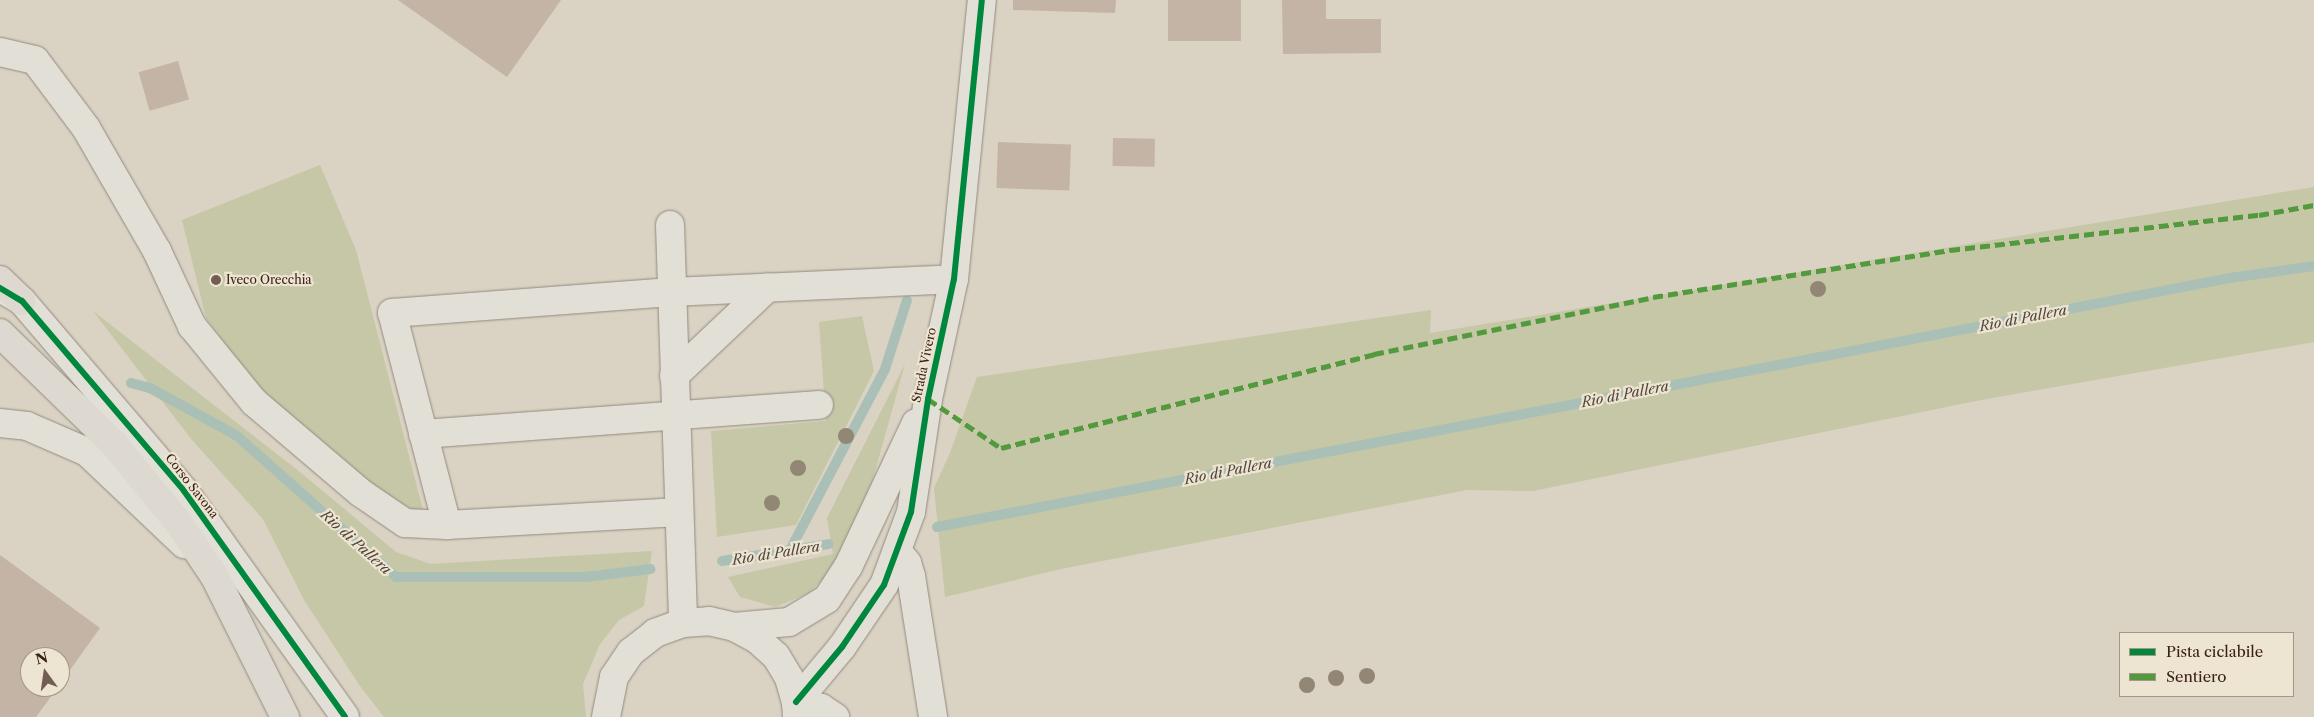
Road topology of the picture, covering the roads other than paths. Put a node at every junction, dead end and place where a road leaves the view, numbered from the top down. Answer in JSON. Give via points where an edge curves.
{"nodes":[{"id":1,"x":982,"y":0,"type":"edge"},
{"id":2,"x":0,"y":52,"type":"edge"},
{"id":3,"x":670,"y":225,"type":"dead end"},
{"id":4,"x":0,"y":264,"type":"edge"},
{"id":5,"x":954,"y":279,"type":"junction"},
{"id":6,"x":0,"y":280,"type":"edge"},
{"id":7,"x":768,"y":287,"type":"junction"},
{"id":8,"x":671,"y":292,"type":"junction"},
{"id":9,"x":11,"y":294,"type":"edge"},
{"id":10,"x":0,"y":333,"type":"edge"},
{"id":11,"x":674,"y":376,"type":"junction"},
{"id":12,"x":928,"y":399,"type":"junction"},
{"id":13,"x":819,"y":405,"type":"dead end"},
{"id":14,"x":676,"y":417,"type":"junction"},
{"id":15,"x":0,"y":423,"type":"edge"},
{"id":16,"x":423,"y":434,"type":"junction"},
{"id":17,"x":679,"y":512,"type":"junction"},
{"id":18,"x":447,"y":525,"type":"junction"},
{"id":19,"x":896,"y":551,"type":"junction"},
{"id":20,"x":209,"y":568,"type":"junction"},
{"id":21,"x":683,"y":623,"type":"junction"},
{"id":22,"x":734,"y":626,"type":"junction"},
{"id":23,"x":796,"y":710,"type":"edge"},
{"id":24,"x":285,"y":717,"type":"edge"},
{"id":25,"x":345,"y":717,"type":"edge"},
{"id":26,"x":606,"y":717,"type":"edge"},
{"id":27,"x":835,"y":717,"type":"edge"},
{"id":28,"x":933,"y":717,"type":"edge"}],
"edges":[{"from":1,"to":5,"type":"street","name":"Strada Vivero"},
{"from":2,"to":18,"type":"street","via":[[35,60],[86,128],[157,250],[192,326],[254,402],[361,493],[405,524]]},
{"from":3,"to":8,"type":"street"},
{"from":4,"to":9,"type":"street","name":"Corso Savona"},
{"from":5,"to":7,"type":"street"},
{"from":5,"to":12,"type":"street","name":"Strada Vivero"},
{"from":6,"to":9,"type":"main road"},
{"from":7,"to":8,"type":"street"},
{"from":7,"to":11,"type":"street"},
{"from":8,"to":11,"type":"street"},
{"from":8,"to":16,"type":"street","via":[[392,313]]},
{"from":9,"to":25,"type":"street","name":"Corso Savona","via":[[184,491]]},
{"from":10,"to":20,"type":"main road","via":[[113,443],[178,522]]},
{"from":11,"to":14,"type":"street"},
{"from":12,"to":19,"type":"street","name":"Strada Vivero","via":[[911,512]]},
{"from":12,"to":22,"type":"street","name":"Strada Vivero","via":[[848,567],[827,599],[789,622]]},
{"from":13,"to":14,"type":"street"},
{"from":14,"to":16,"type":"street"},
{"from":14,"to":17,"type":"street"},
{"from":15,"to":20,"type":"street","via":[[27,426],[88,452]]},
{"from":16,"to":18,"type":"street"},
{"from":17,"to":18,"type":"street"},
{"from":17,"to":21,"type":"street"},
{"from":19,"to":23,"type":"street","name":"Strada Vivero","via":[[884,585]]},
{"from":19,"to":28,"type":"street","via":[[907,563],[911,576]]},
{"from":20,"to":24,"type":"main road"},
{"from":21,"to":22,"type":"street","via":[[709,621]]},
{"from":21,"to":26,"type":"street","via":[[655,633],[631,652],[614,677]]},
{"from":22,"to":23,"type":"street","via":[[757,639],[776,656],[789,678]]},
{"from":23,"to":27,"type":"street","via":[[821,708]]}]}
